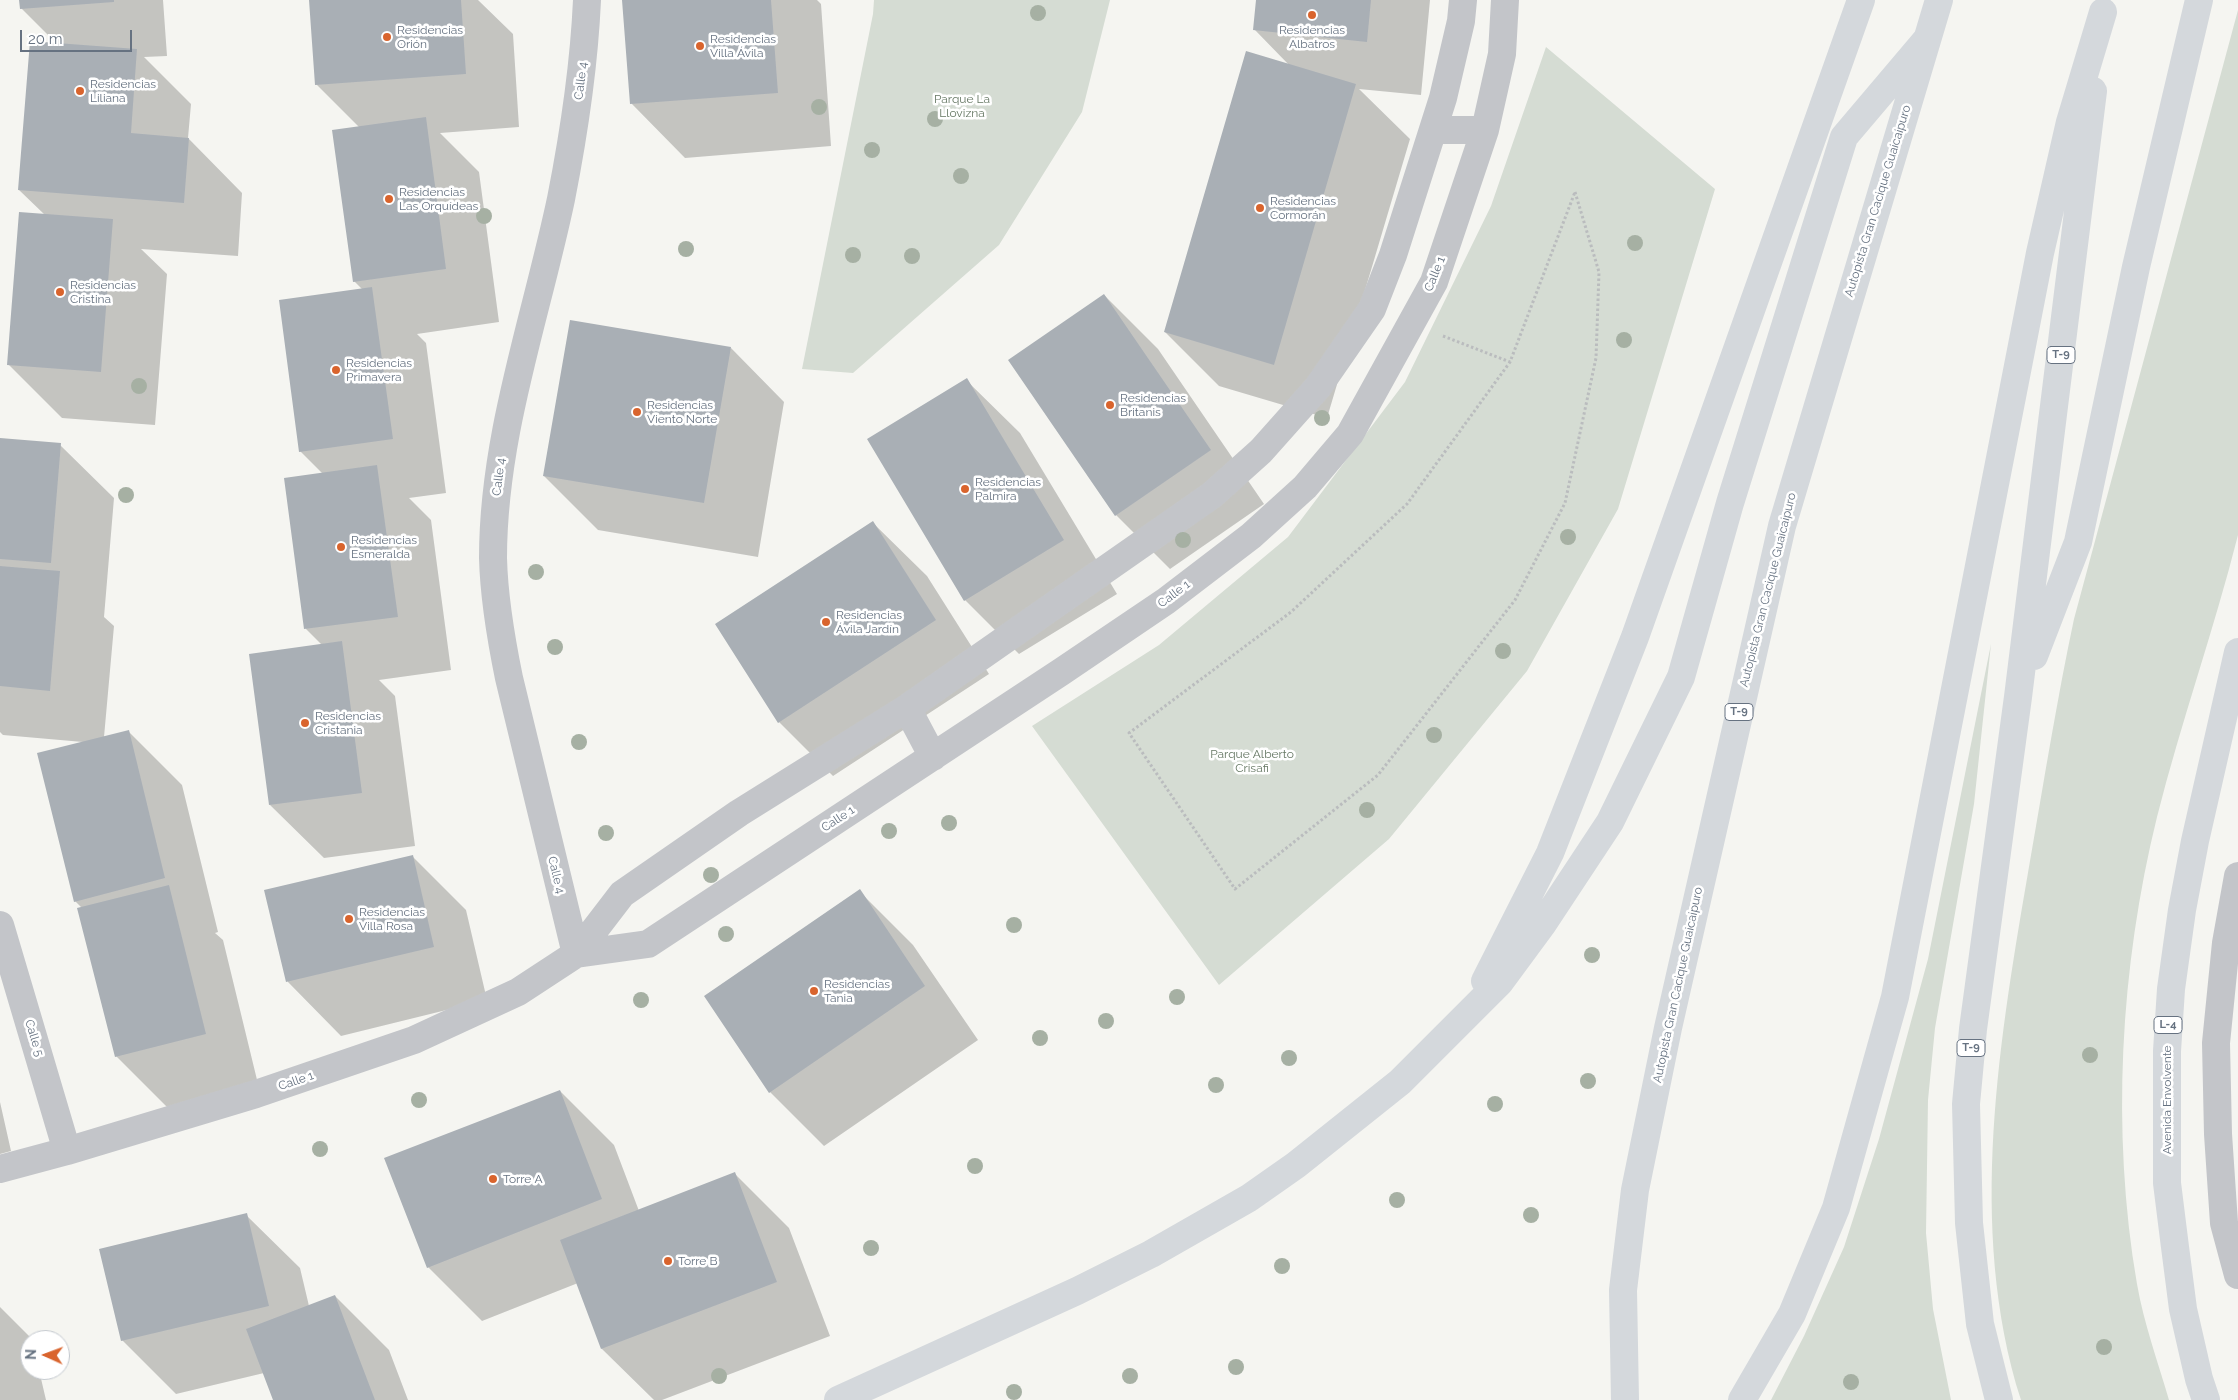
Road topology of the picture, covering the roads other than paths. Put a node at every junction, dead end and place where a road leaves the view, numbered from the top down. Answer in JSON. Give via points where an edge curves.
{"nodes":[{"id":1,"x":587,"y":0,"type":"edge"},
{"id":2,"x":1463,"y":0,"type":"edge"},
{"id":3,"x":1505,"y":0,"type":"edge"},
{"id":4,"x":1861,"y":0,"type":"edge"},
{"id":5,"x":1940,"y":0,"type":"edge"},
{"id":6,"x":2186,"y":0,"type":"edge"},
{"id":7,"x":2200,"y":0,"type":"edge"},
{"id":8,"x":2104,"y":6,"type":"edge"},
{"id":9,"x":1927,"y":39,"type":"junction"},
{"id":10,"x":1433,"y":130,"type":"junction"},
{"id":11,"x":1485,"y":130,"type":"junction"},
{"id":12,"x":2136,"y":267,"type":"junction"},
{"id":13,"x":1372,"y":309,"type":"junction"},
{"id":14,"x":1412,"y":324,"type":"junction"},
{"id":15,"x":2238,"y":652,"type":"edge"},
{"id":16,"x":2018,"y":697,"type":"junction"},
{"id":17,"x":907,"y":708,"type":"junction"},
{"id":18,"x":933,"y":757,"type":"junction"},
{"id":19,"x":2238,"y":876,"type":"edge"},
{"id":20,"x":0,"y":925,"type":"edge"},
{"id":21,"x":576,"y":954,"type":"junction"},
{"id":22,"x":1471,"y":1010,"type":"junction"},
{"id":23,"x":67,"y":1152,"type":"junction"},
{"id":24,"x":0,"y":1169,"type":"edge"},
{"id":25,"x":2238,"y":1275,"type":"edge"},
{"id":26,"x":838,"y":1400,"type":"edge"},
{"id":27,"x":1625,"y":1400,"type":"edge"},
{"id":28,"x":1742,"y":1400,"type":"edge"},
{"id":29,"x":1999,"y":1400,"type":"edge"},
{"id":30,"x":2206,"y":1400,"type":"edge"}],
"edges":[{"from":1,"to":21,"type":"street","name":"Calle 4","via":[[580,94],[561,199],[505,432],[493,560],[500,633],[509,678]]},
{"from":2,"to":10,"type":"street","name":"Calle 1","via":[[1461,21]]},
{"from":3,"to":11,"type":"street","name":"Calle 1","via":[[1502,54]]},
{"from":4,"to":22,"type":"main road","via":[[1635,637],[1550,853]]},
{"from":5,"to":9,"type":"main road","name":"Autopista Gran Cacique Guaicaipuro","number":"T-9"},
{"from":6,"to":12,"type":"main road"},
{"from":7,"to":12,"type":"main road"},
{"from":8,"to":16,"type":"main road","number":"T-9"},
{"from":8,"to":28,"type":"main road","via":[[2070,122],[2040,253],[1895,997],[1836,1208],[1792,1314]]},
{"from":9,"to":22,"type":"main road","via":[[1844,137],[1730,503],[1681,677],[1610,822],[1537,932],[1500,982]]},
{"from":9,"to":27,"type":"main road","name":"Autopista Gran Cacique Guaicaipuro","number":"T-9","via":[[1782,526],[1668,1028],[1634,1199],[1623,1290]]},
{"from":10,"to":11,"type":"street"},
{"from":10,"to":13,"type":"street","name":"Calle 1","via":[[1394,255]]},
{"from":11,"to":14,"type":"street","name":"Calle 1","via":[[1434,282]]},
{"from":12,"to":16,"type":"main road","via":[[2078,542]]},
{"from":13,"to":14,"type":"street"},
{"from":13,"to":17,"type":"street","name":"Calle 1","via":[[1318,386],[1261,451],[1212,495]]},
{"from":14,"to":18,"type":"street","name":"Calle 1","via":[[1350,434],[1305,487],[1251,536],[1166,600]]},
{"from":15,"to":30,"type":"main road","name":"Avenida Envolvente","number":"L-4","via":[[2182,910],[2166,1051],[2168,1183],[2172,1220],[2183,1309]]},
{"from":16,"to":29,"type":"main road","number":"T-9","via":[[1972,1029],[1966,1104],[1969,1223],[1979,1315]]},
{"from":17,"to":18,"type":"street"},
{"from":17,"to":21,"type":"street","name":"Calle 1","via":[[739,813],[622,894]]},
{"from":18,"to":21,"type":"street","name":"Calle 1","via":[[648,944]]},
{"from":19,"to":25,"type":"street","via":[[2226,943],[2216,1043],[2224,1223]]},
{"from":20,"to":23,"type":"street","name":"Calle 5"},
{"from":21,"to":23,"type":"street","name":"Calle 1","via":[[518,992],[414,1040],[256,1094]]},
{"from":22,"to":26,"type":"main road","via":[[1400,1082],[1250,1198],[1168,1245],[1077,1291]]},
{"from":23,"to":24,"type":"street","name":"Calle 1"}]}
